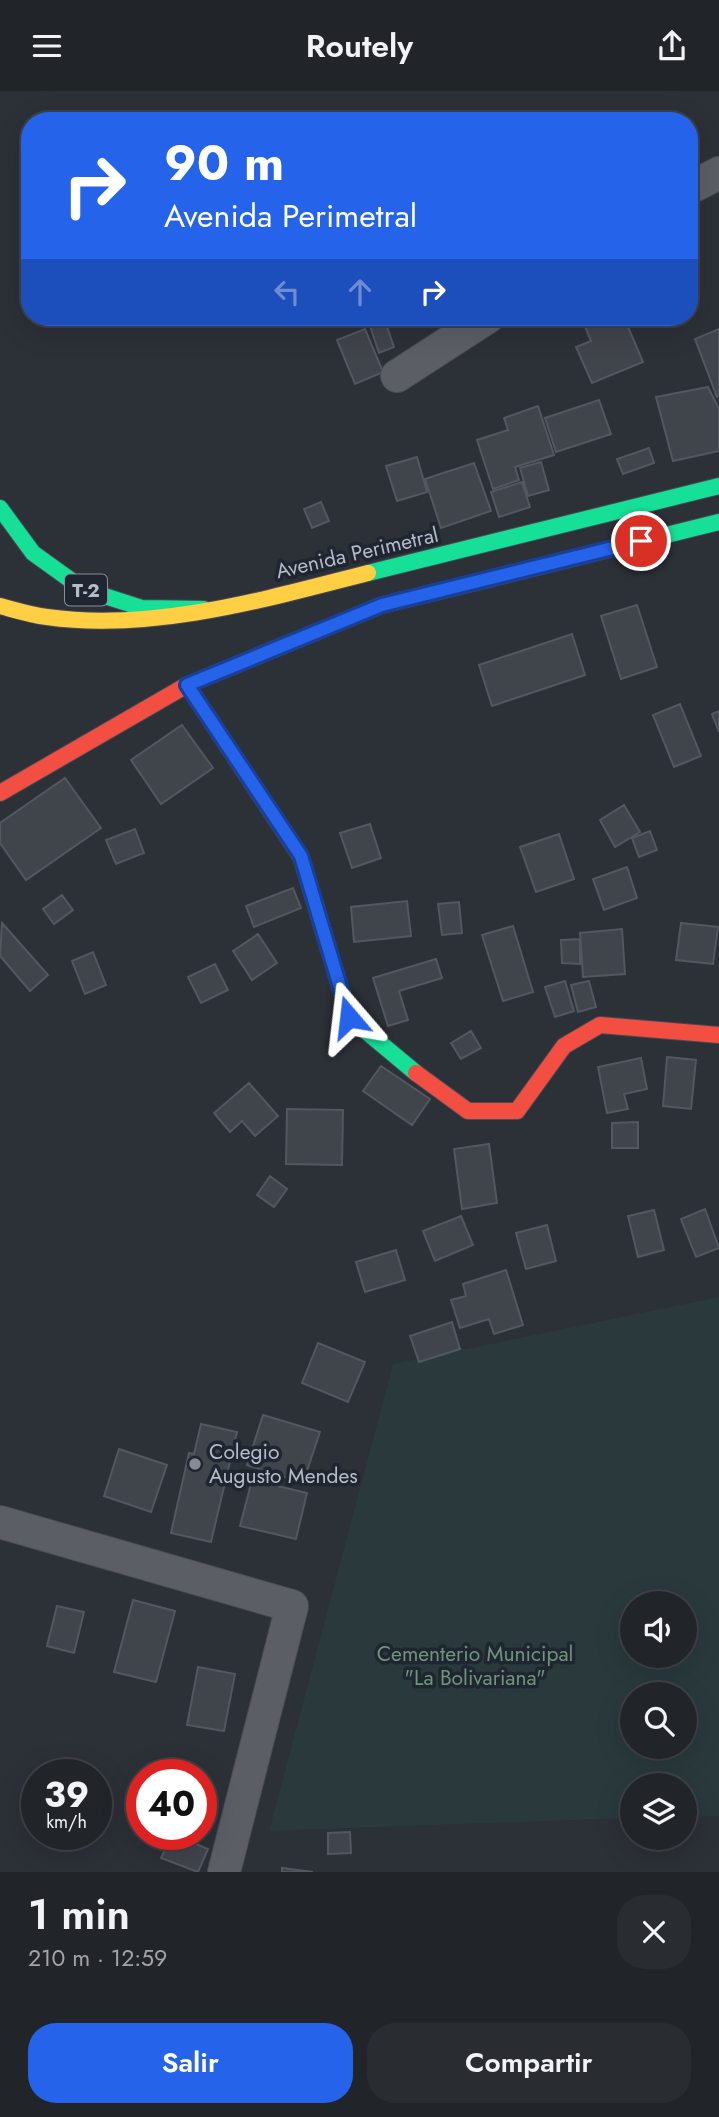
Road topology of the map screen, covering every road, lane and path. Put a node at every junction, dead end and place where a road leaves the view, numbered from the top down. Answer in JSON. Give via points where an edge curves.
{"nodes":[{"id":1,"x":719,"y":173,"type":"edge"},
{"id":2,"x":698,"y":184,"type":"edge"},
{"id":3,"x":474,"y":326,"type":"edge"},
{"id":4,"x":397,"y":376,"type":"dead end"},
{"id":5,"x":719,"y":486,"type":"edge"},
{"id":6,"x":0,"y":508,"type":"edge"},
{"id":7,"x":719,"y":522,"type":"edge"},
{"id":8,"x":0,"y":607,"type":"edge"},
{"id":9,"x":204,"y":609,"type":"junction"},
{"id":10,"x":187,"y":685,"type":"junction"},
{"id":11,"x":0,"y":793,"type":"edge"},
{"id":12,"x":719,"y":1034,"type":"edge"},
{"id":13,"x":0,"y":1523,"type":"edge"},
{"id":14,"x":225,"y":1872,"type":"edge"}],
"edges":[{"from":1,"to":2,"type":"street"},
{"from":3,"to":4,"type":"street"},
{"from":5,"to":9,"type":"main road","name":"Avenida Perimetral"},
{"from":6,"to":9,"type":"main road","number":"T-2","via":[[33,552],[83,589],[142,608]]},
{"from":7,"to":10,"type":"main road","via":[[382,605]]},
{"from":8,"to":9,"type":"main road","name":"Avenida Perimetral","via":[[65,619],[116,620]]},
{"from":10,"to":11,"type":"main road"},
{"from":10,"to":12,"type":"main road","via":[[301,856],[349,1017],[468,1111],[517,1111],[564,1046],[600,1025]]},
{"from":13,"to":14,"type":"street","via":[[292,1606]]}]}
